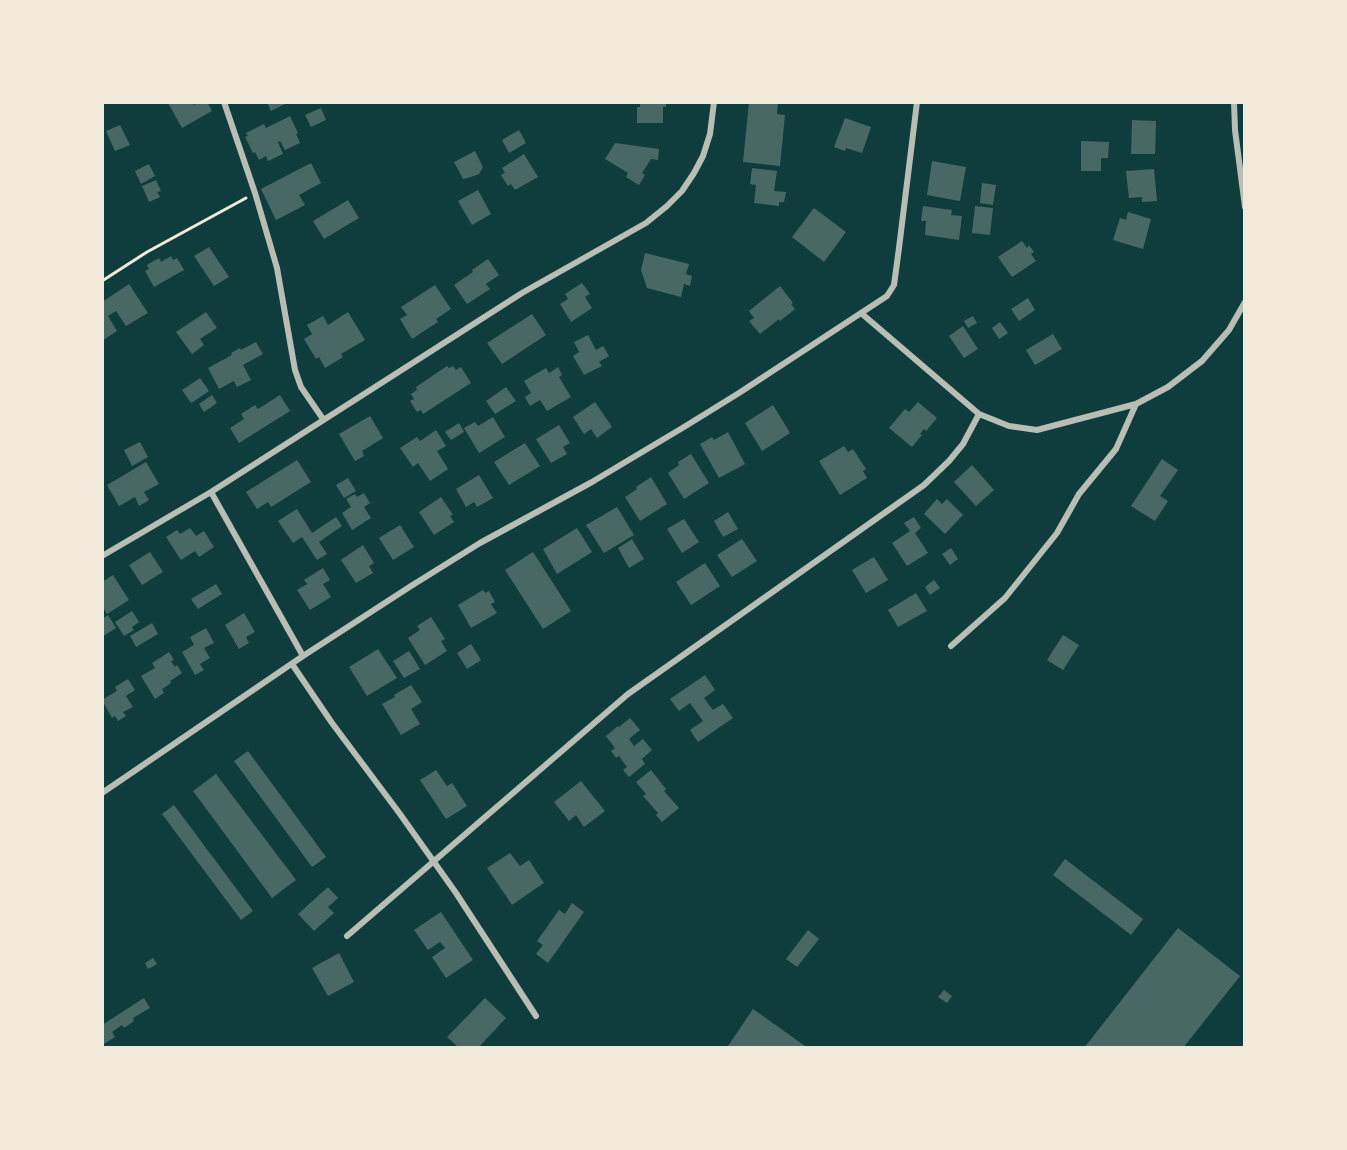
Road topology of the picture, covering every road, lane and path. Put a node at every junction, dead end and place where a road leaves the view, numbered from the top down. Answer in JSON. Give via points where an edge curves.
{"nodes":[{"id":1,"x":224,"y":102,"type":"edge"},
{"id":2,"x":714,"y":102,"type":"edge"},
{"id":3,"x":917,"y":102,"type":"edge"},
{"id":4,"x":1234,"y":102,"type":"edge"},
{"id":5,"x":255,"y":193,"type":"junction"},
{"id":6,"x":1245,"y":207,"type":"edge"},
{"id":7,"x":102,"y":281,"type":"edge"},
{"id":8,"x":1245,"y":302,"type":"edge"},
{"id":9,"x":861,"y":313,"type":"junction"},
{"id":10,"x":1136,"y":404,"type":"junction"},
{"id":11,"x":979,"y":414,"type":"junction"},
{"id":12,"x":323,"y":419,"type":"junction"},
{"id":13,"x":211,"y":492,"type":"junction"},
{"id":14,"x":102,"y":556,"type":"edge"},
{"id":15,"x":951,"y":646,"type":"dead end"},
{"id":16,"x":303,"y":656,"type":"junction"},
{"id":17,"x":292,"y":664,"type":"junction"},
{"id":18,"x":102,"y":793,"type":"edge"},
{"id":19,"x":433,"y":862,"type":"junction"},
{"id":20,"x":347,"y":936,"type":"dead end"},
{"id":21,"x":536,"y":1016,"type":"dead end"}],
"edges":[{"from":1,"to":5,"type":"street"},
{"from":2,"to":12,"type":"street","via":[[710,134],[694,173],[675,198],[646,223],[522,293]]},
{"from":3,"to":9,"type":"street","via":[[894,285],[887,296]]},
{"from":4,"to":6,"type":"street"},
{"from":5,"to":7,"type":"path"},
{"from":5,"to":12,"type":"street","via":[[277,268],[295,370],[301,387]]},
{"from":8,"to":10,"type":"street","via":[[1229,330],[1202,361],[1168,387]]},
{"from":9,"to":11,"type":"street"},
{"from":9,"to":16,"type":"street","via":[[693,422],[480,543]]},
{"from":10,"to":11,"type":"street","via":[[1037,430],[1009,426]]},
{"from":10,"to":15,"type":"street","via":[[1116,449],[1079,494],[1057,533],[1005,598]]},
{"from":11,"to":19,"type":"street","via":[[963,444],[924,485],[628,694]]},
{"from":12,"to":13,"type":"street"},
{"from":13,"to":14,"type":"street"},
{"from":13,"to":16,"type":"street"},
{"from":16,"to":17,"type":"street"},
{"from":17,"to":18,"type":"street"},
{"from":17,"to":19,"type":"street"},
{"from":19,"to":20,"type":"street"},
{"from":19,"to":21,"type":"street"}]}
